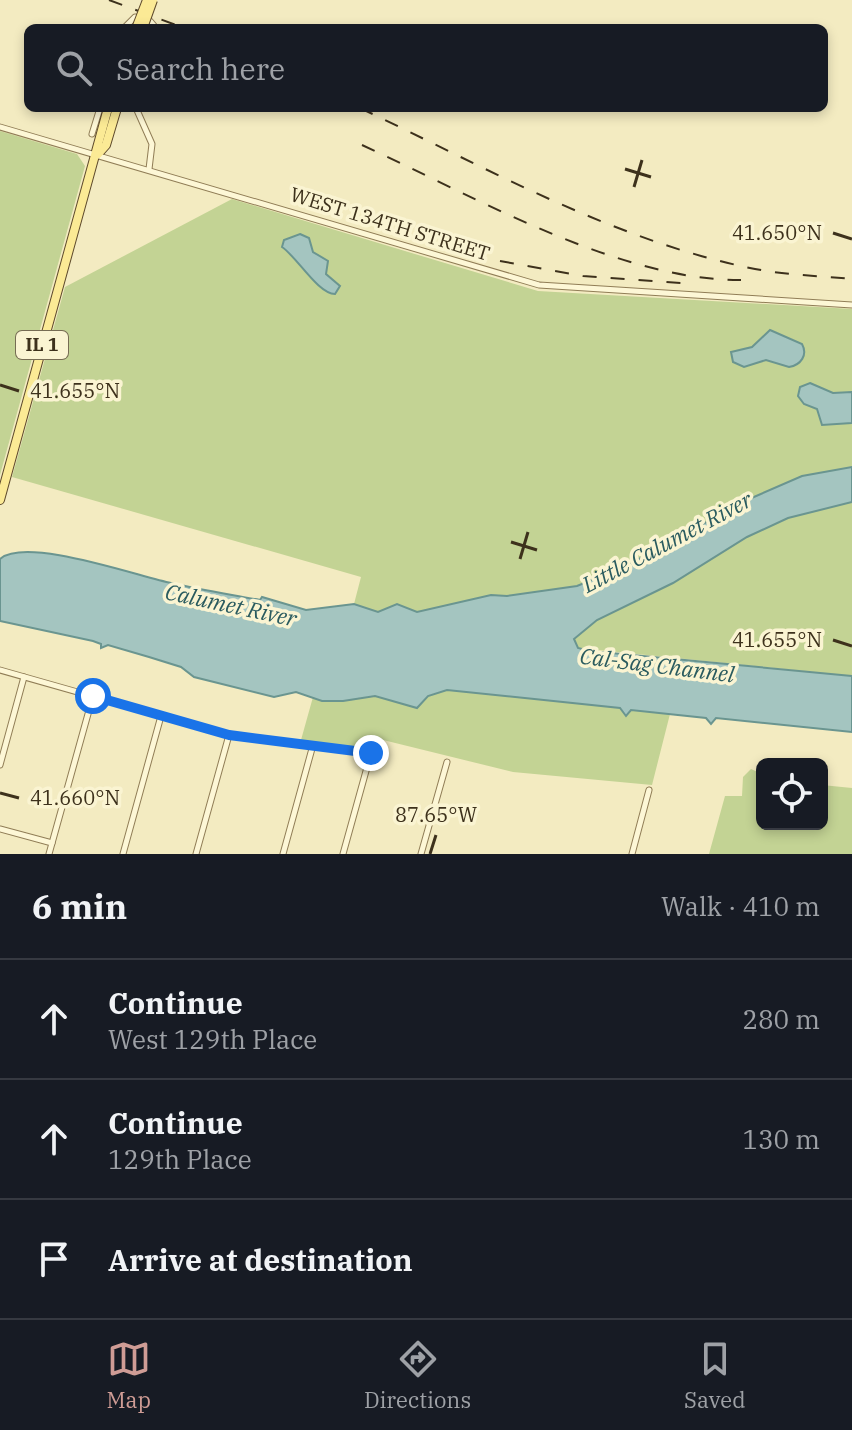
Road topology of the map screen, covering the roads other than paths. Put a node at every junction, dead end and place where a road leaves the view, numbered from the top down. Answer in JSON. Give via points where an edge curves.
{"nodes":[{"id":1,"x":147,"y":0,"type":"edge"},
{"id":2,"x":153,"y":0,"type":"edge"},
{"id":3,"x":126,"y":24,"type":"edge"},
{"id":4,"x":141,"y":24,"type":"edge"},
{"id":5,"x":141,"y":24,"type":"edge"},
{"id":6,"x":150,"y":24,"type":"edge"},
{"id":7,"x":99,"y":112,"type":"edge"},
{"id":8,"x":107,"y":112,"type":"edge"},
{"id":9,"x":116,"y":112,"type":"edge"},
{"id":10,"x":138,"y":112,"type":"edge"},
{"id":11,"x":0,"y":127,"type":"edge"},
{"id":12,"x":92,"y":134,"type":"dead end"},
{"id":13,"x":97,"y":154,"type":"junction"},
{"id":14,"x":149,"y":169,"type":"junction"},
{"id":15,"x":852,"y":305,"type":"edge"},
{"id":16,"x":0,"y":500,"type":"edge"},
{"id":17,"x":0,"y":670,"type":"edge"},
{"id":18,"x":24,"y":677,"type":"junction"},
{"id":19,"x":93,"y":696,"type":"junction"},
{"id":20,"x":161,"y":716,"type":"junction"},
{"id":21,"x":229,"y":735,"type":"junction"},
{"id":22,"x":313,"y":745,"type":"junction"},
{"id":23,"x":447,"y":762,"type":"dead end"},
{"id":24,"x":0,"y":765,"type":"edge"},
{"id":25,"x":649,"y":790,"type":"dead end"},
{"id":26,"x":0,"y":829,"type":"edge"},
{"id":27,"x":52,"y":843,"type":"junction"},
{"id":28,"x":49,"y":854,"type":"edge"},
{"id":29,"x":123,"y":854,"type":"edge"},
{"id":30,"x":196,"y":854,"type":"edge"},
{"id":31,"x":283,"y":854,"type":"edge"},
{"id":32,"x":343,"y":854,"type":"edge"},
{"id":33,"x":421,"y":854,"type":"edge"},
{"id":34,"x":632,"y":854,"type":"edge"}],
"edges":[{"from":1,"to":4,"type":"main road","bridge":true},
{"from":2,"to":5,"type":"main road","bridge":true},
{"from":3,"to":6,"type":"street","via":[[140,17]]},
{"from":7,"to":12,"type":"street"},
{"from":8,"to":13,"type":"main road","number":"IL 1"},
{"from":9,"to":13,"type":"main road","number":"IL 1","via":[[106,145]]},
{"from":10,"to":14,"type":"street","via":[[152,144]]},
{"from":11,"to":13,"type":"street","name":"WEST 134TH STREET"},
{"from":13,"to":14,"type":"street","name":"WEST 134TH STREET"},
{"from":13,"to":16,"type":"main road","number":"IL 1"},
{"from":14,"to":15,"type":"street","name":"WEST 134TH STREET","via":[[532,283]]},
{"from":17,"to":18,"type":"street"},
{"from":18,"to":19,"type":"street"},
{"from":18,"to":24,"type":"street"},
{"from":19,"to":20,"type":"street"},
{"from":19,"to":27,"type":"street"},
{"from":20,"to":21,"type":"street"},
{"from":20,"to":29,"type":"street"},
{"from":21,"to":22,"type":"street"},
{"from":21,"to":30,"type":"street"},
{"from":22,"to":31,"type":"street"},
{"from":22,"to":32,"type":"street","via":[[371,753]]},
{"from":23,"to":33,"type":"street"},
{"from":25,"to":34,"type":"street"},
{"from":26,"to":27,"type":"street"},
{"from":27,"to":28,"type":"street"}]}
